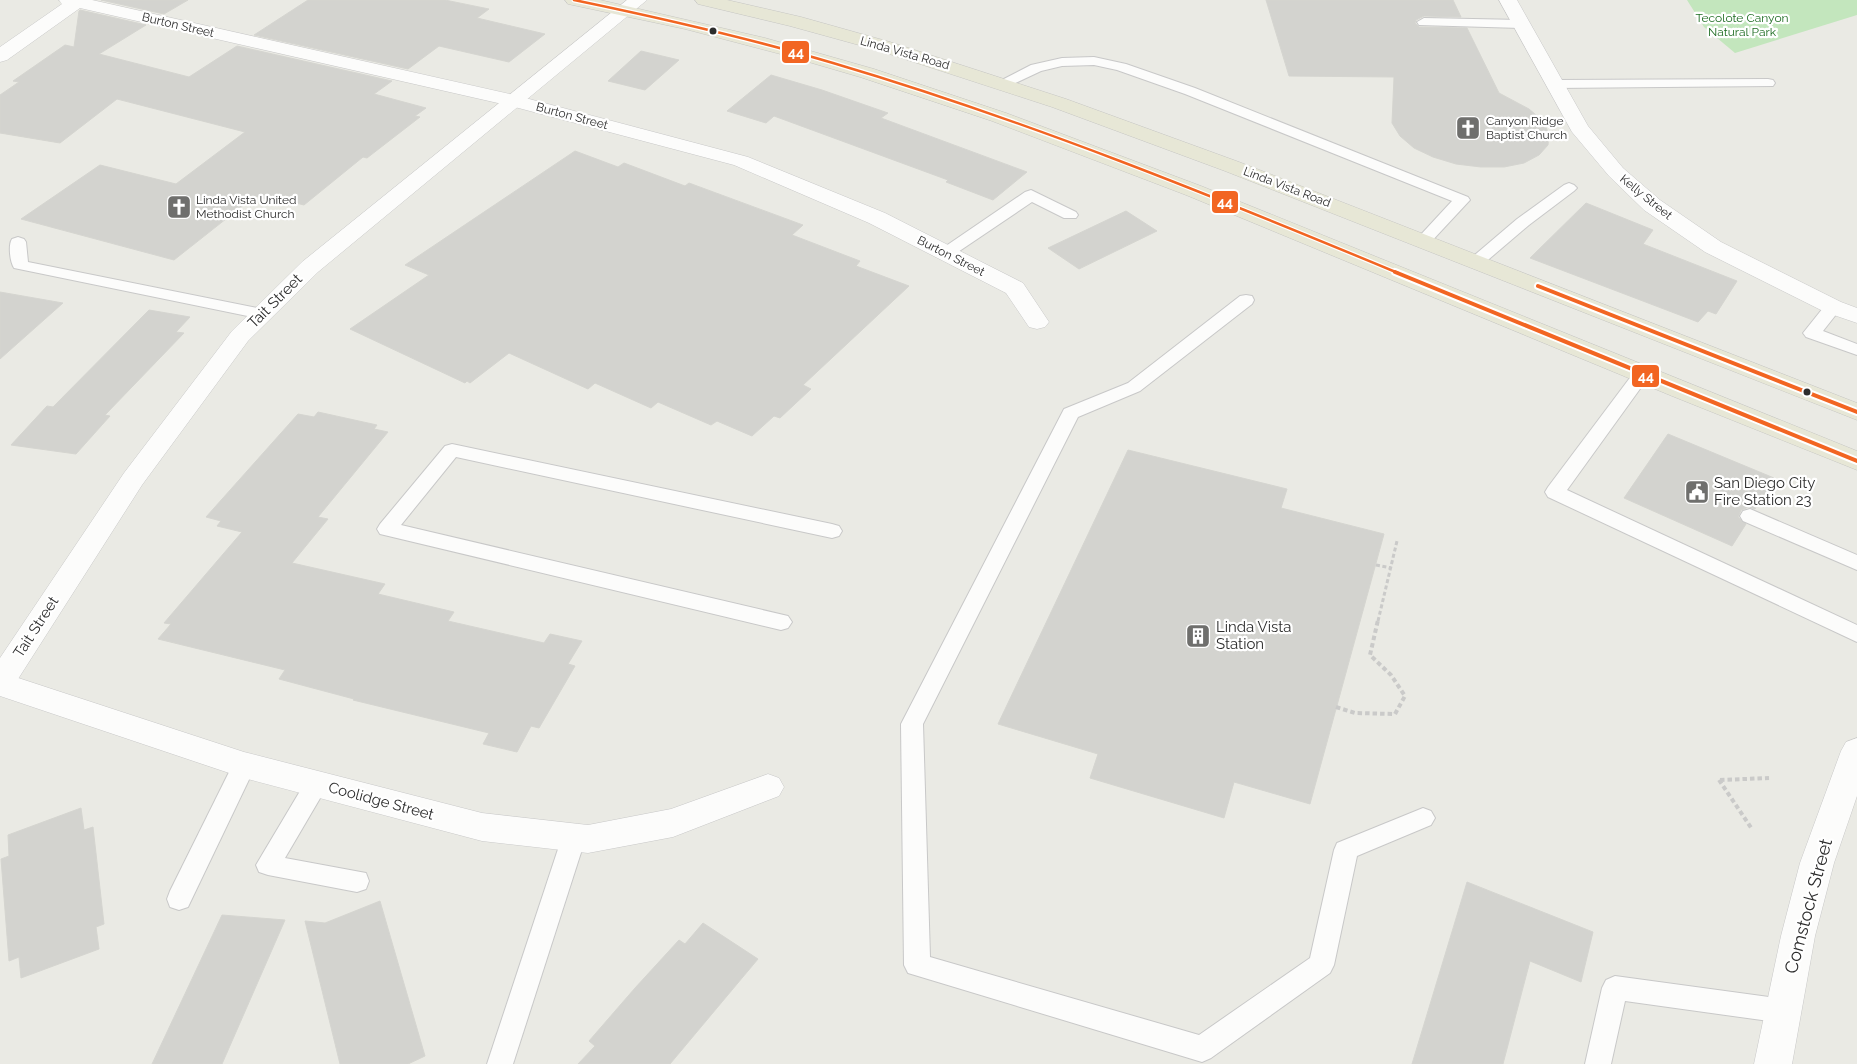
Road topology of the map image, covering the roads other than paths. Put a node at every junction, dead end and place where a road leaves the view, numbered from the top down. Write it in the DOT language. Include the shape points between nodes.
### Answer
graph roads {
  1 [pos="574,0"];
  2 [pos="704,0"];
  3 [pos="1508,0"];
  4 [pos="73,1"];
  5 [pos="631,5"];
  6 [pos="1424,22"];
  7 [pos="1521,24"];
  8 [pos="0,56"];
  9 [pos="1768,83"];
  10 [pos="1005,84"];
  11 [pos="1555,84"];
  12 [pos="514,101"];
  13 [pos="1569,188"];
  14 [pos="1070,215"];
  15 [pos="18,242"];
  16 [pos="1423,242"];
  17 [pos="946,253"];
  18 [pos="1476,262"];
  19 [pos="1246,300"];
  20 [pos="1833,307"];
  21 [pos="262,314"];
  22 [pos="1857,316"];
  23 [pos="1037,322"];
  24 [pos="1857,350"];
  25 [pos="1641,375"];
  26 [pos="1857,412"];
  27 [pos="1857,461"];
  28 [pos="1750,516"];
  29 [pos="832,531"];
  30 [pos="1857,563"];
  31 [pos="781,622"];
  32 [pos="1857,634"];
  33 [pos="0,683"];
  34 [pos="1857,751"];
  35 [pos="244,764"];
  36 [pos="317,784"];
  37 [pos="768,787"];
  38 [pos="1423,818"];
  39 [pos="574,837"];
  40 [pos="357,881"];
  41 [pos="179,899"];
  42 [pos="1783,1011"];
  43 [pos="500,1064"];
  44 [pos="1598,1064"];
  45 [pos="1773,1064"];
  1 -- 5 [label="main road, Linda Vista Road"];
  2 -- 10 [label="main road, Linda Vista Road" via="858,39"];
  3 -- 7 [label="street, Kelly Street"];
  4 -- 8 [label="street"];
  4 -- 12 [label="street, Burton Street"];
  5 -- 12 [label="street, Tait Street"];
  5 -- 25 [label="main road, Linda Vista Road" via="805,55 1025,125 1234,206"];
  6 -- 7 [label="lane"];
  7 -- 11 [label="street, Kelly Street"];
  9 -- 11 [label="lane"];
  10 -- 16 [label="main road, Linda Vista Road" via="1260,176"];
  10 -- 16 [label="lane" via="1036,68 1062,62 1094,61 1190,91 1462,200"];
  11 -- 20 [label="street, Kelly Street" via="1579,128 1616,172 1652,205 1713,247"];
  12 -- 17 [label="street, Burton Street" via="741,161 877,218"];
  12 -- 21 [label="street, Tait Street" via="310,267"];
  13 -- 18 [label="lane"];
  14 -- 17 [label="lane" via="1031,195"];
  15 -- 21 [label="lane" via="20,265"];
  16 -- 18 [label="main road, Linda Vista Road"];
  17 -- 23 [label="street, Burton Street" via="1015,288"];
  18 -- 26 [label="main road, Linda Vista Road"];
  19 -- 38 [label="lane" via="1134,387 1071,413 912,724 917,965 1202,1049 1321,964 1346,850"];
  20 -- 22 [label="street, Kelly Street"];
  20 -- 24 [label="lane" via="1812,332"];
  21 -- 33 [label="street, Tait Street" via="240,336 133,479"];
  25 -- 27 [label="main road, Linda Vista Road"];
  25 -- 32 [label="lane" via="1555,492"];
  28 -- 30 [label="lane"];
  29 -- 31 [label="lane" via="452,450 387,529"];
  33 -- 35 [label="street, Coolidge Street"];
  34 -- 42 [label="street, Comstock Street" via="1817,863"];
  35 -- 36 [label="street, Coolidge Street"];
  35 -- 41 [label="lane"];
  36 -- 39 [label="street, Coolidge Street" via="482,828"];
  36 -- 40 [label="lane" via="268,865"];
  37 -- 39 [label="street, Coolidge Street" via="673,823 588,839"];
  39 -- 43 [label="lane"];
  42 -- 44 [label="lane" via="1615,988"];
  42 -- 45 [label="street, Comstock Street"];
}
